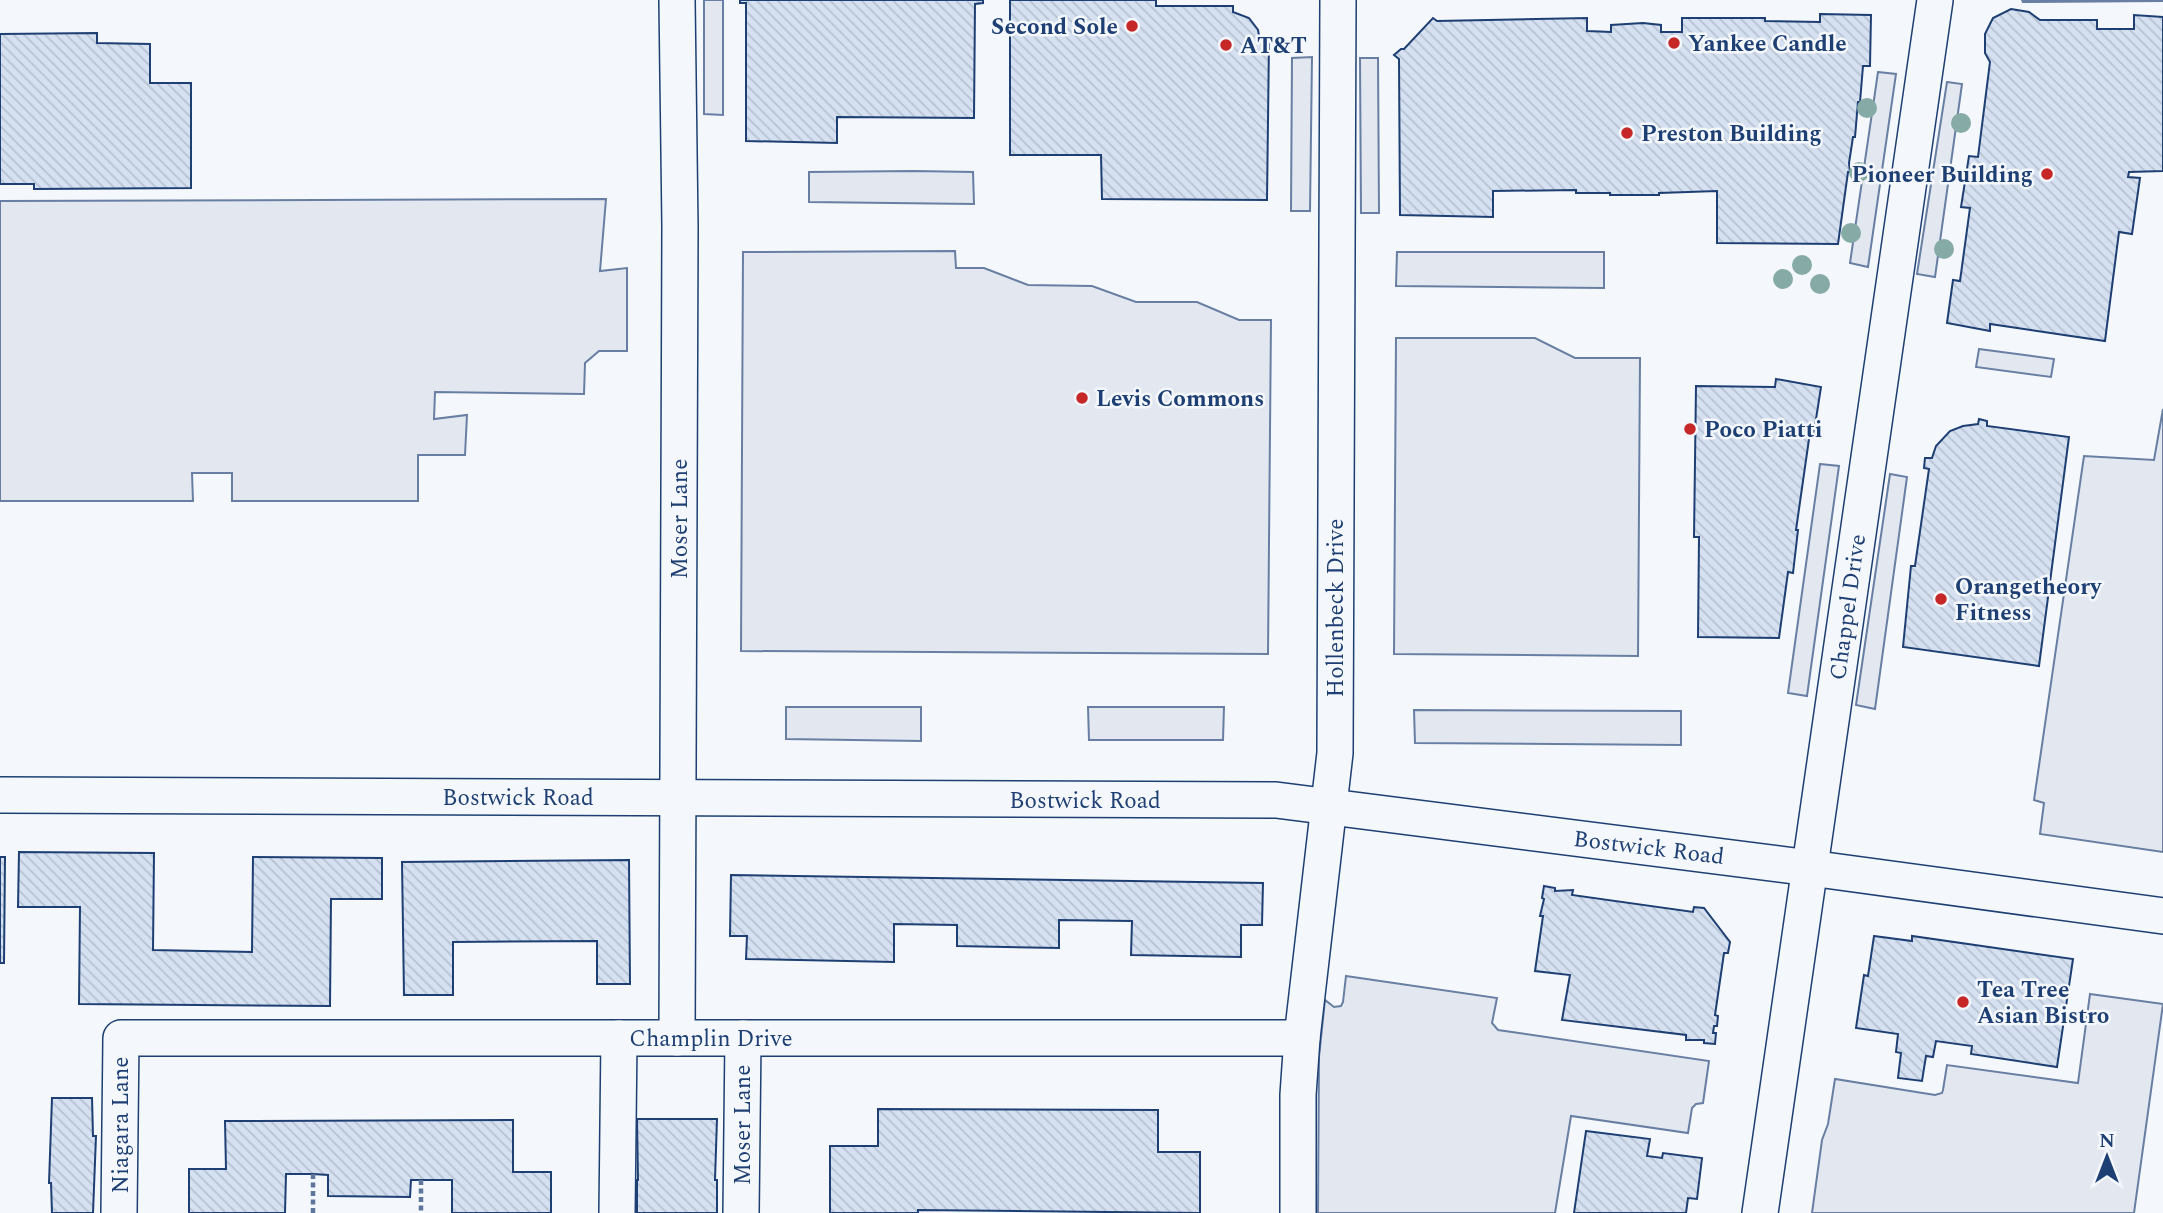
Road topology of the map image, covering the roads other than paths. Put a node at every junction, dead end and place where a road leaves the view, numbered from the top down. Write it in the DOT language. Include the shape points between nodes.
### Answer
graph roads {
  1 [pos="677,0"];
  2 [pos="1338,0"];
  3 [pos="1935,0"];
  4 [pos="0,796"];
  5 [pos="678,798"];
  6 [pos="1328,806"];
  7 [pos="1810,868"];
  8 [pos="2163,916"];
  9 [pos="121,1038"];
  10 [pos="619,1038"];
  11 [pos="677,1038"];
  12 [pos="743,1038"];
  13 [pos="1302,1038"];
  14 [pos="119,1213"];
  15 [pos="618,1213"];
  16 [pos="741,1213"];
  17 [pos="1298,1213"];
  18 [pos="1760,1213"];
  1 -- 5 [label="street, Moser Lane"];
  2 -- 6 [label="street, Hollenbeck Drive" via="1335,753"];
  3 -- 7 [label="street, Chappel Drive"];
  4 -- 5 [label="street, Bostwick Road"];
  5 -- 6 [label="street, Bostwick Road" via="1276,800"];
  5 -- 11 [label="street, Moser Lane"];
  6 -- 7 [label="street, Bostwick Road"];
  6 -- 13 [label="street, Hollenbeck Drive"];
  7 -- 8 [label="street, Bostwick Road"];
  7 -- 18 [label="street, Chappel Drive"];
  9 -- 10 [label="street, Champlin Drive"];
  9 -- 14 [label="street, Niagara Lane"];
  10 -- 11 [label="street, Champlin Drive"];
  10 -- 15 [label="street"];
  11 -- 12 [label="street, Champlin Drive"];
  12 -- 13 [label="street, Champlin Drive"];
  12 -- 16 [label="street, Moser Lane"];
  13 -- 17 [label="street, Hollenbeck Drive"];
}
